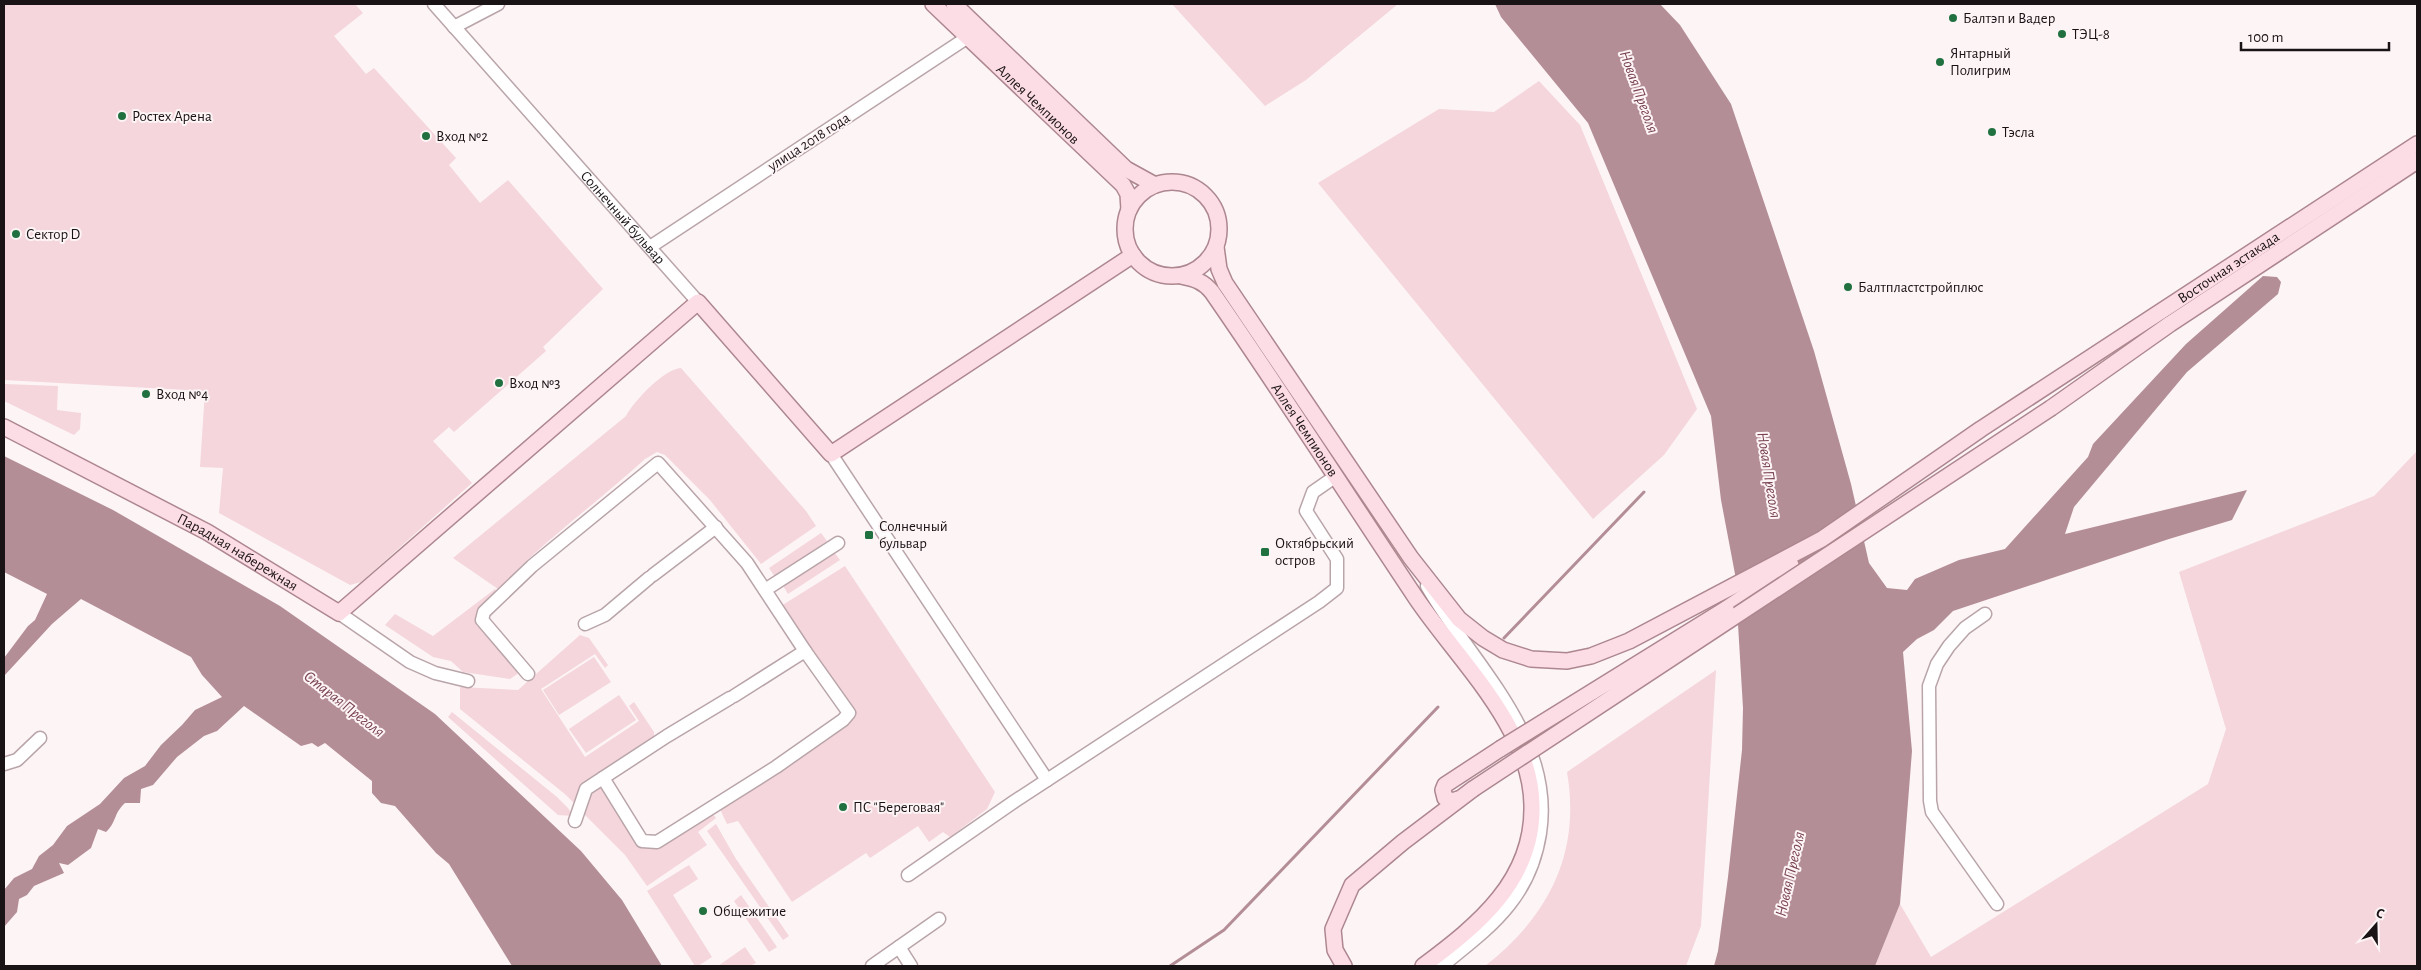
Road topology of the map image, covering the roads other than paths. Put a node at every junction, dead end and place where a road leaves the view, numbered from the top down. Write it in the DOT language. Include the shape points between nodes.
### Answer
graph roads {
  1 [pos="434,4"];
  2 [pos="498,4"];
  3 [pos="933,4"];
  4 [pos="954,4"];
  5 [pos="454,27"];
  6 [pos="968,36"];
  7 [pos="2417,144"];
  8 [pos="2417,161"];
  9 [pos="1155,185"];
  10 [pos="1129,210"];
  11 [pos="650,247"];
  12 [pos="1216,248"];
  13 [pos="1133,255"];
  14 [pos="1181,276"];
  15 [pos="698,302"];
  16 [pos="4,426"];
  17 [pos="831,454"];
  18 [pos="1336,476"];
  19 [pos="716,527"];
  20 [pos="1822,539"];
  21 [pos="838,543"];
  22 [pos="1410,558"];
  23 [pos="765,590"];
  24 [pos="339,613"];
  25 [pos="1985,614"];
  26 [pos="585,624"];
  27 [pos="805,650"];
  28 [pos="528,674"];
  29 [pos="468,681"];
  30 [pos="40,738"];
  31 [pos="4,764"];
  32 [pos="602,778"];
  33 [pos="1047,780"];
  34 [pos="1458,799"];
  35 [pos="575,821"];
  36 [pos="908,875"];
  37 [pos="1997,904"];
  38 [pos="939,919"];
  39 [pos="899,947"];
  40 [pos="872,966"];
  41 [pos="911,966"];
  42 [pos="1344,966"];
  43 [pos="1423,966"];
  44 [pos="1442,966"];
  1 -- 5 [label="street, Солнечный бульвар"];
  2 -- 5 [label="street"];
  3 -- 6 [label="main road, Аллея Чемпионов"];
  4 -- 9 [label="main road, Аллея Чемпионов" via="1126,169"];
  5 -- 11 [label="street, Солнечный бульвар"];
  6 -- 10 [label="main road, Аллея Чемпионов" via="1123,185 1128,194"];
  6 -- 11 [label="street, улица 2018 года"];
  7 -- 20 [label="main road, Восточная эстакада" via="2039,390"];
  8 -- 34 [label="main road, Восточная эстакада, bridge" via="2170,324 2051,408"];
  9 -- 10 [label="main road" via="1139,195"];
  9 -- 12 [label="main road, Аллея Чемпионов" via="1182,182 1206,196 1219,220"];
  10 -- 13 [label="main road, Аллея Чемпионов" via="1125,228 1128,247"];
  11 -- 15 [label="street, Солнечный бульвар"];
  12 -- 14 [label="main road" via="1206,263"];
  12 -- 22 [label="main road, Аллея Чемпионов" via="1225,283"];
  13 -- 14 [label="main road, Аллея Чемпионов" via="1154,272"];
  13 -- 17 [label="main road"];
  14 -- 18 [label="main road, Аллея Чемпионов" via="1196,279 1212,292"];
  15 -- 17 [label="main road, Солнечный бульвар"];
  15 -- 24 [label="main road"];
  16 -- 24 [label="main road, Парадная набережная" via="207,532"];
  17 -- 33 [label="street, Солнечный бульвар"];
  18 -- 33 [label="street" via="1313,492 1306,510 1337,559 1336,588"];
  18 -- 43 [label="main road, Аллея Чемпионов" via="1416,599 1479,683 1513,736 1527,770 1532,805 1531,830 1524,855 1506,892 1479,921"];
  19 -- 23 [label="street"];
  19 -- 26 [label="street" via="605,614"];
  19 -- 28 [label="street" via="658,463 532,566 484,612 482,620"];
  20 -- 22 [label="main road, Аллея Чемпионов" via="1602,652 1567,661 1520,656 1503,650 1469,629"];
  20 -- 34 [label="main road, bridge" via="1799,560 1726,609 1445,785 1442,790 1445,798"];
  21 -- 23 [label="street"];
  22 -- 44 [label="street" via="1436,603 1522,731 1537,767 1542,797 1539,840 1519,890 1494,921"];
  23 -- 27 [label="street"];
  24 -- 29 [label="street, Парадная набережная" via="410,662 435,673"];
  25 -- 37 [label="street" via="1965,628 1949,646 1937,664 1929,686 1930,801 1932,812"];
  27 -- 32 [label="street"];
  27 -- 32 [label="street" via="849,713 776,767 657,842 642,840"];
  30 -- 31 [label="street" via="17,760"];
  32 -- 35 [label="street" via="586,789"];
  33 -- 36 [label="street"];
  34 -- 42 [label="main road, Восточная эстакада" via="1352,885 1333,929 1335,950"];
  38 -- 39 [label="street"];
  39 -- 40 [label="street"];
  39 -- 41 [label="street"];
}
